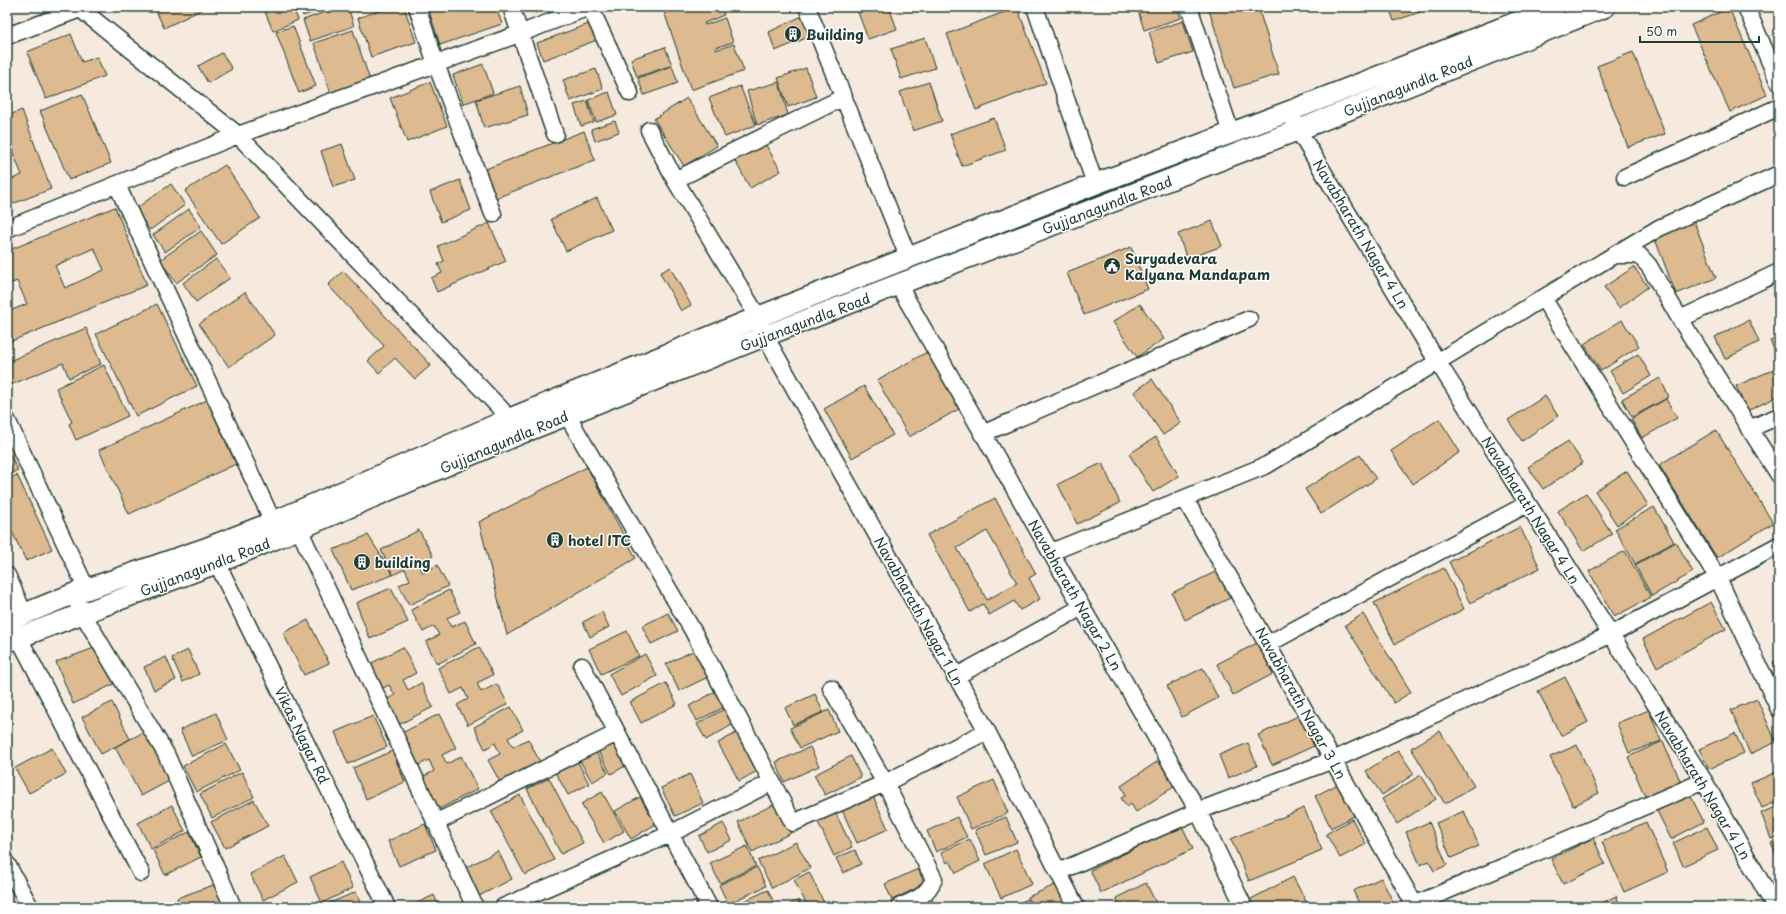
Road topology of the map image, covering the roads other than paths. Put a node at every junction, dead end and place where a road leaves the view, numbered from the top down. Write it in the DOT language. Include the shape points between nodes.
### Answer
graph roads {
  1 [pos="417,7"];
  2 [pos="511,7"];
  3 [pos="590,7"];
  4 [pos="807,7"];
  5 [pos="1035,7"];
  6 [pos="1189,7"];
  7 [pos="1554,7"];
  8 [pos="1605,7"];
  9 [pos="1746,7"];
  10 [pos="79,8"];
  11 [pos="519,34"];
  12 [pos="7,36"];
  13 [pos="436,64"];
  14 [pos="1779,83"];
  15 [pos="630,93"];
  16 [pos="844,97"];
  17 [pos="1779,107"];
  18 [pos="1290,111"];
  19 [pos="649,130"];
  20 [pos="1298,130"];
  21 [pos="1231,133"];
  22 [pos="555,134"];
  23 [pos="238,135"];
  24 [pos="1779,174"];
  25 [pos="1625,177"];
  26 [pos="675,180"];
  27 [pos="1095,184"];
  28 [pos="117,185"];
  29 [pos="493,214"];
  30 [pos="7,229"];
  31 [pos="1614,255"];
  32 [pos="909,259"];
  33 [pos="1779,272"];
  34 [pos="898,286"];
  35 [pos="1543,298"];
  36 [pos="758,317"];
  37 [pos="1249,319"];
  38 [pos="1680,319"];
  39 [pos="766,336"];
  40 [pos="1437,361"];
  41 [pos="567,415"];
  42 [pos="1779,416"];
  43 [pos="7,420"];
  44 [pos="513,427"];
  45 [pos="1749,429"];
  46 [pos="982,434"];
  47 [pos="1779,475"];
  48 [pos="1185,499"];
  49 [pos="1527,504"];
  50 [pos="273,522"];
  51 [pos="299,529"];
  52 [pos="1779,545"];
  53 [pos="1051,552"];
  54 [pos="217,563"];
  55 [pos="7,575"];
  56 [pos="1718,578"];
  57 [pos="80,592"];
  58 [pos="1082,607"];
  59 [pos="83,614"];
  60 [pos="16,618"];
  61 [pos="1610,635"];
  62 [pos="13,640"];
  63 [pos="1268,644"];
  64 [pos="582,666"];
  65 [pos="955,677"];
  66 [pos="831,688"];
  67 [pos="1779,709"];
  68 [pos="987,731"];
  69 [pos="617,732"];
  70 [pos="1333,760"];
  71 [pos="1704,781"];
  72 [pos="772,782"];
  73 [pos="884,783"];
  74 [pos="1198,811"];
  75 [pos="435,823"];
  76 [pos="670,834"];
  77 [pos="7,864"];
  78 [pos="1058,872"];
  79 [pos="141,873"];
  80 [pos="1413,906"];
  81 [pos="30,907"];
  82 [pos="233,907"];
  83 [pos="387,907"];
  84 [pos="475,907"];
  85 [pos="503,907"];
  86 [pos="709,907"];
  87 [pos="899,907"];
  88 [pos="1076,907"];
  89 [pos="1244,907"];
  90 [pos="1775,907"];
  1 -- 13 [label="street"];
  2 -- 11 [label="street"];
  3 -- 11 [label="street"];
  3 -- 15 [label="street"];
  4 -- 16 [label="street"];
  5 -- 27 [label="street"];
  6 -- 21 [label="street"];
  7 -- 18 [label="main road, Gujjanagundla Road"];
  8 -- 20 [label="main road, Gujjanagundla Road"];
  9 -- 14 [label="street"];
  10 -- 12 [label="street"];
  10 -- 23 [label="street"];
  11 -- 13 [label="street"];
  11 -- 22 [label="street"];
  13 -- 23 [label="street"];
  13 -- 29 [label="street"];
  16 -- 26 [label="street"];
  16 -- 32 [label="street"];
  17 -- 25 [label="street"];
  18 -- 20 [label="street, Navabharath Nagar 4 Ln"];
  18 -- 21 [label="main road, Gujjanagundla Road"];
  19 -- 26 [label="street, Navabharath Nagar 1 Ln"];
  20 -- 34 [label="main road, Gujjanagundla Road"];
  20 -- 40 [label="street, Navabharath Nagar 4 Ln"];
  21 -- 27 [label="main road, Gujjanagundla Road"];
  23 -- 28 [label="street"];
  23 -- 44 [label="street" via="501,409"];
  24 -- 31 [label="street" via="1659,228"];
  26 -- 36 [label="street, Navabharath Nagar 1 Ln"];
  27 -- 32 [label="main road, Gujjanagundla Road"];
  28 -- 30 [label="street"];
  28 -- 50 [label="street"];
  31 -- 35 [label="street"];
  31 -- 38 [label="street" via="1640,255"];
  32 -- 36 [label="main road, Gujjanagundla Road"];
  33 -- 38 [label="street"];
  34 -- 39 [label="main road, Gujjanagundla Road"];
  34 -- 46 [label="street, Navabharath Nagar 2 Ln"];
  35 -- 40 [label="street"];
  35 -- 56 [label="street"];
  36 -- 39 [label="street, Navabharath Nagar 1 Ln"];
  36 -- 44 [label="main road, Gujjanagundla Road"];
  37 -- 46 [label="street"];
  38 -- 45 [label="street"];
  39 -- 41 [label="main road, Gujjanagundla Road"];
  39 -- 65 [label="street, Navabharath Nagar 1 Ln"];
  40 -- 48 [label="street" via="1267,465"];
  40 -- 49 [label="street, Navabharath Nagar 4 Ln"];
  41 -- 44 [label="main road, Gujjanagundla Road"];
  41 -- 72 [label="street" via="693,631"];
  42 -- 45 [label="street"];
  43 -- 57 [label="street"];
  44 -- 50 [label="main road, Gujjanagundla Road"];
  44 -- 51 [label="main road, Gujjanagundla Road"];
  45 -- 47 [label="street"];
  46 -- 53 [label="street, Navabharath Nagar 2 Ln"];
  48 -- 53 [label="street"];
  48 -- 63 [label="street, Navabharath Nagar 3 Ln"];
  49 -- 61 [label="street, Navabharath Nagar 4 Ln"];
  49 -- 63 [label="street"];
  50 -- 57 [label="main road, Gujjanagundla Road"];
  51 -- 54 [label="main road, Gujjanagundla Road"];
  51 -- 75 [label="street"];
  52 -- 56 [label="street"];
  53 -- 58 [label="street, Navabharath Nagar 2 Ln"];
  54 -- 59 [label="main road, Gujjanagundla Road"];
  54 -- 83 [label="street, Vikas Nagar Rd"];
  55 -- 60 [label="street"];
  56 -- 61 [label="street"];
  56 -- 67 [label="street"];
  57 -- 59 [label="street"];
  57 -- 60 [label="main road, Gujjanagundla Road"];
  58 -- 65 [label="street"];
  58 -- 74 [label="street, Navabharath Nagar 2 Ln"];
  59 -- 62 [label="main road, Gujjanagundla Road"];
  59 -- 82 [label="street" via="166,754"];
  61 -- 70 [label="street"];
  61 -- 71 [label="street, Navabharath Nagar 4 Ln"];
  62 -- 79 [label="street"];
  63 -- 70 [label="street, Navabharath Nagar 3 Ln"];
  64 -- 69 [label="street"];
  65 -- 68 [label="street, Navabharath Nagar 1 Ln"];
  66 -- 73 [label="street"];
  68 -- 73 [label="street"];
  68 -- 78 [label="street, Navabharath Nagar 1 Ln"];
  69 -- 75 [label="street"];
  69 -- 76 [label="street"];
  70 -- 74 [label="street"];
  70 -- 80 [label="street, Navabharath Nagar 3 Ln"];
  71 -- 80 [label="street"];
  71 -- 90 [label="street, Navabharath Nagar 4 Ln"];
  72 -- 73 [label="street" via="793,823"];
  72 -- 76 [label="street"];
  73 -- 87 [label="street" via="934,880 929,890 920,897"];
  74 -- 78 [label="street"];
  74 -- 89 [label="street, Navabharath Nagar 2 Ln"];
  75 -- 84 [label="street"];
  76 -- 85 [label="street"];
  76 -- 86 [label="street"];
  77 -- 81 [label="street"];
  78 -- 88 [label="street, Navabharath Nagar 1 Ln"];
}
